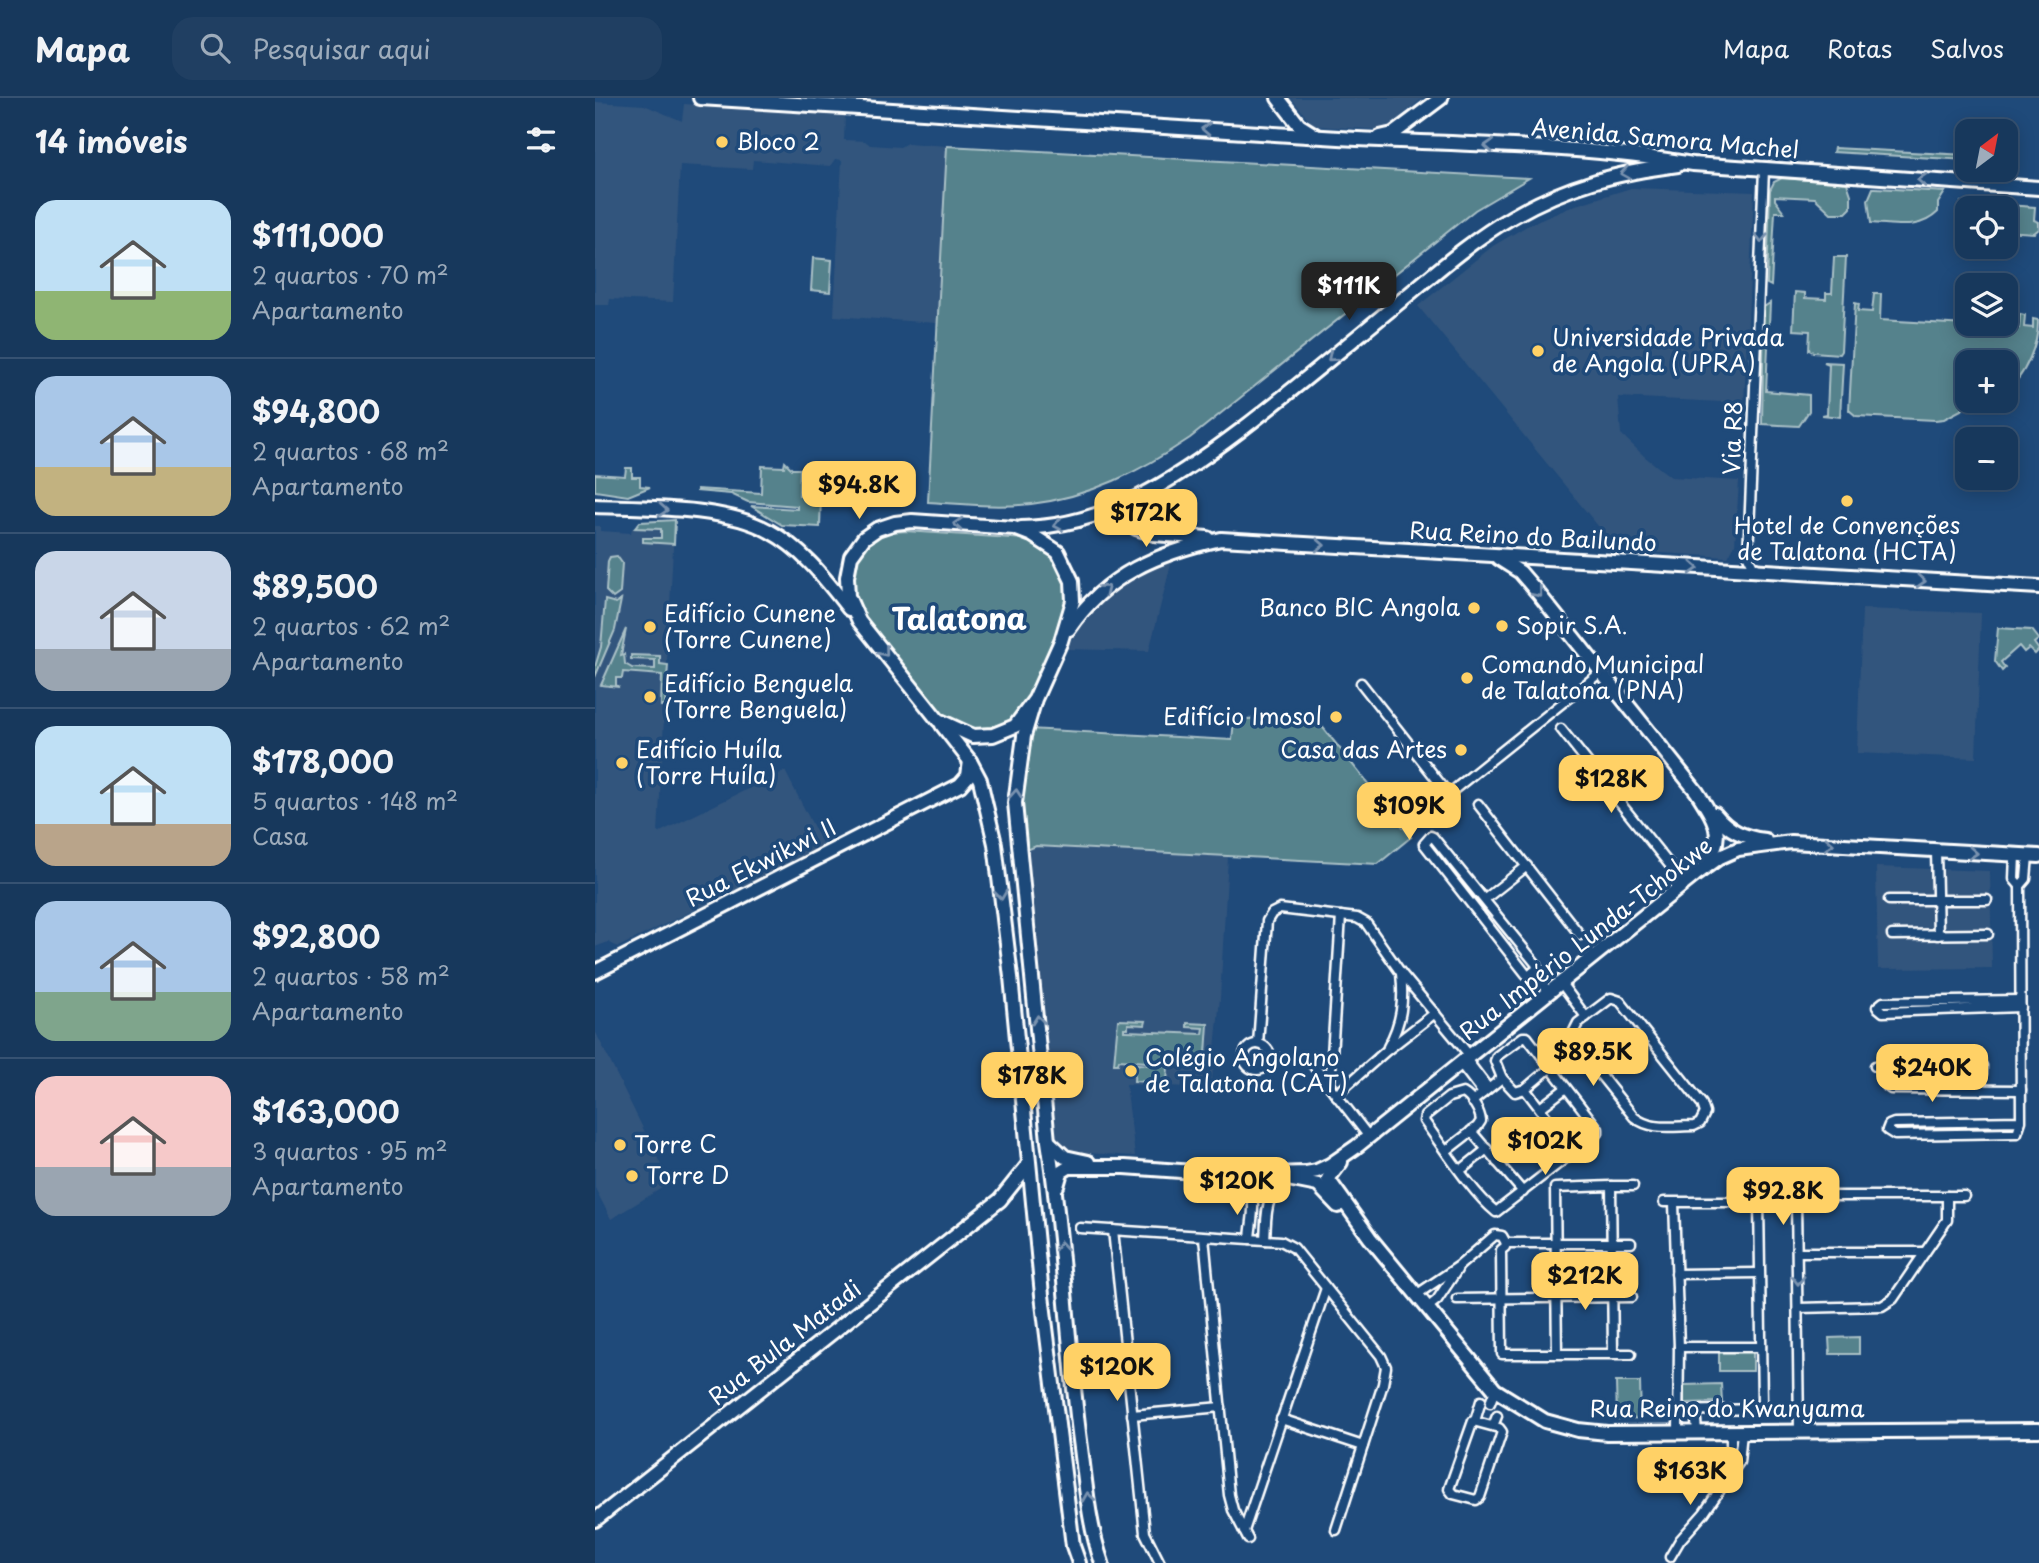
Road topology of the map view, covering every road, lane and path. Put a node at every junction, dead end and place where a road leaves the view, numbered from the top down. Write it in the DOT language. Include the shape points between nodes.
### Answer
graph roads {
  1 [pos="700,98"];
  2 [pos="1278,98"];
  3 [pos="1437,101"];
  4 [pos="1289,113"];
  5 [pos="1275,133"];
  6 [pos="1322,137"];
  7 [pos="1366,140"];
  8 [pos="1429,143"];
  9 [pos="1693,164"];
  10 [pos="1764,169"];
  11 [pos="2039,188"];
  12 [pos="1135,499"];
  13 [pos="595,504"];
  14 [pos="1014,528"];
  15 [pos="1221,539"];
  16 [pos="1484,555"];
  17 [pos="1766,572"];
  18 [pos="2039,587"];
  19 [pos="859,621"];
  20 [pos="1061,641"];
  21 [pos="1601,672"];
  22 [pos="1361,683"];
  23 [pos="1035,699"];
  24 [pos="938,720"];
  25 [pos="1561,729"];
  26 [pos="970,761"];
  27 [pos="946,792"];
  28 [pos="1697,792"];
  29 [pos="986,801"];
  30 [pos="1478,804"];
  31 [pos="1018,841"];
  32 [pos="1791,842"];
  33 [pos="995,845"];
  34 [pos="1936,851"];
  35 [pos="2027,856"];
  36 [pos="1527,866"];
  37 [pos="1695,875"];
  38 [pos="1684,883"];
  39 [pos="1485,899"];
  40 [pos="1889,900"];
  41 [pos="1937,900"];
  42 [pos="1987,900"];
  43 [pos="1341,916"];
  44 [pos="1988,934"];
  45 [pos="1580,935"];
  46 [pos="1892,935"];
  47 [pos="1938,935"];
  48 [pos="595,972"];
  49 [pos="1533,972"];
  50 [pos="1401,973"];
  51 [pos="1560,983"];
  52 [pos="1549,992"];
  53 [pos="2021,1003"];
  54 [pos="1435,1013"];
  55 [pos="1585,1017"];
  56 [pos="1258,1044"];
  57 [pos="1386,1051"];
  58 [pos="1270,1058"];
  59 [pos="1465,1059"];
  60 [pos="1310,1061"];
  61 [pos="1332,1061"];
  62 [pos="1875,1066"];
  63 [pos="1886,1066"];
  64 [pos="1550,1068"];
  65 [pos="1502,1078"];
  66 [pos="1021,1083"];
  67 [pos="1044,1084"];
  68 [pos="1330,1086"];
  69 [pos="1566,1088"];
  70 [pos="1525,1089"];
  71 [pos="1981,1090"];
  72 [pos="2021,1090"];
  73 [pos="1486,1091"];
  74 [pos="1336,1095"];
  75 [pos="1472,1102"];
  76 [pos="1540,1108"];
  77 [pos="2021,1121"];
  78 [pos="1550,1122"];
  79 [pos="1471,1131"];
  80 [pos="1369,1137"];
  81 [pos="1048,1141"];
  82 [pos="1487,1149"];
  83 [pos="1446,1151"];
  84 [pos="1573,1152"];
  85 [pos="1497,1162"];
  86 [pos="1028,1164"];
  87 [pos="1116,1167"];
  88 [pos="1461,1170"];
  89 [pos="1236,1175"];
  90 [pos="1262,1176"];
  91 [pos="1321,1178"];
  92 [pos="1293,1179"];
  93 [pos="1611,1186"];
  94 [pos="1633,1186"];
  95 [pos="1056,1190"];
  96 [pos="1523,1192"];
  97 [pos="1031,1196"];
  98 [pos="1947,1196"];
  99 [pos="1964,1196"];
  100 [pos="1253,1197"];
  101 [pos="1000,1199"];
  102 [pos="1268,1199"];
  103 [pos="1664,1202"];
  104 [pos="1674,1203"];
  105 [pos="1080,1228"];
  106 [pos="1113,1230"];
  107 [pos="1204,1237"];
  108 [pos="1250,1239"];
  109 [pos="1265,1240"];
  110 [pos="1555,1243"];
  111 [pos="1611,1243"];
  112 [pos="1630,1243"];
  113 [pos="1496,1244"];
  114 [pos="1798,1252"];
  115 [pos="1924,1252"];
  116 [pos="1459,1266"];
  117 [pos="1759,1273"];
  118 [pos="1677,1274"];
  119 [pos="1326,1287"];
  120 [pos="1421,1291"];
  121 [pos="1065,1293"];
  122 [pos="1042,1295"];
  123 [pos="1613,1297"];
  124 [pos="1632,1297"];
  125 [pos="1502,1298"];
  126 [pos="1457,1299"];
  127 [pos="1556,1299"];
  128 [pos="1432,1304"];
  129 [pos="1798,1308"];
  130 [pos="1761,1346"];
  131 [pos="1678,1348"];
  132 [pos="1557,1353"];
  133 [pos="1613,1353"];
  134 [pos="1631,1353"];
  135 [pos="1481,1401"];
  136 [pos="1499,1402"];
  137 [pos="1490,1403"];
  138 [pos="1221,1407"];
  139 [pos="1487,1413"];
  140 [pos="1132,1415"];
  141 [pos="1281,1419"];
  142 [pos="1681,1420"];
  143 [pos="1696,1420"];
  144 [pos="1479,1422"];
  145 [pos="1493,1426"];
  146 [pos="2039,1430"];
  147 [pos="1799,1431"];
  148 [pos="1734,1440"];
  149 [pos="1363,1446"];
  150 [pos="1733,1470"];
  151 [pos="1229,1495"];
  152 [pos="1254,1498"];
  153 [pos="595,1520"];
  154 [pos="1336,1530"];
  155 [pos="1095,1543"];
  156 [pos="1073,1546"];
  157 [pos="1670,1557"];
  158 [pos="1080,1563"];
  159 [pos="1103,1563"];
  160 [pos="1160,1563"];
  5 -- 1 [label="main road, Avenida Samora Machel, one-way"];
  2 -- 4 [label="main road"];
  3 -- 7 [label="main road" via="1393,134"];
  3 -- 8 [label="main road" via="1418,127"];
  4 -- 5 [label="main road" via="1291,126"];
  4 -- 6 [label="main road" via="1304,129"];
  5 -- 6 [label="main road, Avenida Samora Machel"];
  6 -- 7 [label="main road, Avenida Samora Machel"];
  7 -- 8 [label="main road, Avenida Samora Machel"];
  9 -- 8 [label="main road, Avenida Samora Machel, one-way" via="1603,152"];
  9 -- 10 [label="main road, Avenida Samora Machel"];
  9 -- 12 [label="main road, one-way" via="1612,175 1512,217 1453,258 1202,460"];
  11 -- 10 [label="main road, Avenida Samora Machel, one-way"];
  10 -- 17 [label="street, Via R8, one-way" via="1748,556 1753,566"];
  12 -- 14 [label="main road, one-way" via="1087,519"];
  12 -- 15 [label="main road" via="1129,515 1136,527 1154,534"];
  13 -- 19 [label="main road, one-way" via="725,516 768,530 810,562"];
  14 -- 19 [label="main road, one-way" via="912,521 877,528 851,556 848,596"];
  14 -- 20 [label="main road" via="1048,543 1068,569 1073,601"];
  15 -- 16 [label="main road, Rua Reino do Bailundo, one-way"];
  20 -- 15 [label="main road, Rua Reino do Bailundo, one-way" via="1095,596 1131,570 1183,547"];
  16 -- 17 [label="main road, Rua Reino do Bailundo, one-way"];
  16 -- 21 [label="main road, one-way" via="1520,572"];
  17 -- 18 [label="main road, Rua Reino do Bailundo, one-way"];
  19 -- 24 [label="main road, one-way"];
  20 -- 23 [label="main road"];
  21 -- 22 [label="street" via="1451,792"];
  21 -- 28 [label="main road"];
  23 -- 24 [label="main road" via="1015,726 993,736 973,736"];
  31 -- 23 [label="main road, one-way" via="1018,771"];
  24 -- 26 [label="main road"];
  25 -- 38 [label="street"];
  26 -- 27 [label="main road, Rua Ekwikwi II" via="964,781"];
  26 -- 29 [label="main road"];
  27 -- 29 [label="main road, Rua Ekwikwi II" via="972,787"];
  27 -- 48 [label="main road, Rua Ekwikwi II"];
  28 -- 32 [label="main road" via="1725,827 1738,835"];
  28 -- 37 [label="main road" via="1718,836 1709,859"];
  29 -- 33 [label="main road"];
  30 -- 36 [label="street"];
  31 -- 33 [label="main road" via="1006,834"];
  67 -- 31 [label="main road, one-way"];
  32 -- 34 [label="main road, Rua Império Lunda-Tchokwe, one-way"];
  32 -- 37 [label="main road, Rua Império Lunda-Tchokwe" via="1738,849"];
  33 -- 66 [label="main road, one-way"];
  34 -- 35 [label="main road, Rua Império Lunda-Tchokwe, one-way"];
  34 -- 41 [label="street"];
  35 -- 53 [label="street" via="2014,879 2020,886"];
  36 -- 39 [label="street"];
  36 -- 45 [label="street"];
  37 -- 38 [label="main road, Rua Império Lunda-Tchokwe"];
  38 -- 51 [label="main road, Rua Império Lunda-Tchokwe"];
  39 -- 49 [label="street" via="1537,965"];
  39 -- 49 [label="street" via="1433,837 1425,841 1526,974"];
  40 -- 41 [label="street"];
  41 -- 42 [label="street"];
  41 -- 47 [label="street"];
  43 -- 50 [label="street" via="1366,923"];
  43 -- 56 [label="street" via="1280,909 1272,913 1267,921"];
  43 -- 61 [label="street"];
  44 -- 47 [label="street"];
  46 -- 47 [label="street"];
  49 -- 52 [label="street"];
  50 -- 54 [label="street"];
  50 -- 57 [label="street" via="1401,1019"];
  51 -- 52 [label="main road, Rua Império Lunda-Tchokwe"];
  51 -- 55 [label="street"];
  52 -- 59 [label="main road, Rua Império Lunda-Tchokwe"];
  53 -- 53 [label="street" via="1881,1002 1877,1007 1883,1012"];
  53 -- 72 [label="street"];
  54 -- 57 [label="street"];
  54 -- 59 [label="street"];
  55 -- 55 [label="street" via="1574,1028 1573,1039 1634,1117 1653,1127 1694,1126 1703,1120 1702,1104 1618,999 1608,999"];
  56 -- 58 [label="street" via="1267,1048"];
  56 -- 58 [label="street" via="1244,1054 1248,1066 1263,1069"];
  57 -- 74 [label="street"];
  58 -- 60 [label="street"];
  59 -- 73 [label="street"];
  59 -- 80 [label="main road, Rua Império Lunda-Tchokwe"];
  60 -- 61 [label="street"];
  60 -- 68 [label="street"];
  61 -- 68 [label="street"];
  62 -- 63 [label="street"];
  63 -- 71 [label="street" via="1891,1090"];
  63 -- 71 [label="street" via="1977,1063 1982,1066"];
  64 -- 65 [label="street" via="1523,1037 1497,1056"];
  64 -- 69 [label="street"];
  64 -- 70 [label="street"];
  65 -- 70 [label="street" via="1512,1091"];
  65 -- 73 [label="street"];
  66 -- 67 [label="main road" via="1033,1095"];
  66 -- 86 [label="main road"];
  67 -- 81 [label="main road"];
  68 -- 74 [label="street"];
  69 -- 76 [label="street"];
  69 -- 84 [label="street" via="1599,1131"];
  70 -- 76 [label="street"];
  71 -- 72 [label="street"];
  72 -- 77 [label="street"];
  73 -- 75 [label="street"];
  74 -- 80 [label="street"];
  75 -- 79 [label="street" via="1481,1118"];
  75 -- 83 [label="street" via="1459,1093 1423,1118"];
  76 -- 78 [label="street"];
  77 -- 77 [label="street" via="1890,1123 1887,1130 1893,1135 2017,1133"];
  78 -- 84 [label="street"];
  78 -- 85 [label="street"];
  79 -- 82 [label="street"];
  79 -- 83 [label="street"];
  80 -- 91 [label="main road, Rua Império Lunda-Tchokwe"];
  81 -- 87 [label="main road" via="1065,1157"];
  81 -- 95 [label="main road"];
  82 -- 85 [label="street"];
  82 -- 88 [label="street"];
  83 -- 88 [label="street"];
  84 -- 96 [label="street"];
  85 -- 96 [label="street"];
  86 -- 97 [label="main road"];
  86 -- 101 [label="main road, Rua Bula Matadi"];
  87 -- 89 [label="main road"];
  87 -- 95 [label="main road" via="1069,1167 1058,1177"];
  88 -- 96 [label="street" via="1496,1212"];
  89 -- 90 [label="main road"];
  89 -- 100 [label="street"];
  90 -- 91 [label="main road"];
  90 -- 92 [label="main road"];
  91 -- 92 [label="main road"];
  91 -- 120 [label="main road, Rua Reino do Kwanyama"];
  92 -- 102 [label="street"];
  93 -- 94 [label="street"];
  93 -- 110 [label="street" via="1555,1188"];
  93 -- 111 [label="street"];
  121 -- 95 [label="main road, one-way"];
  97 -- 101 [label="main road" via="1022,1193"];
  97 -- 122 [label="main road"];
  98 -- 99 [label="street"];
  98 -- 114 [label="street" via="1801,1196 1796,1200"];
  98 -- 115 [label="street" via="1947,1220"];
  100 -- 102 [label="street"];
  100 -- 108 [label="street"];
  101 -- 153 [label="main road, Rua Bula Matadi"];
  102 -- 109 [label="street"];
  103 -- 104 [label="street"];
  104 -- 117 [label="street" via="1762,1204"];
  104 -- 118 [label="street"];
  105 -- 106 [label="street"];
  106 -- 107 [label="street"];
  106 -- 140 [label="street"];
  107 -- 108 [label="street"];
  107 -- 138 [label="street"];
  108 -- 109 [label="street"];
  109 -- 119 [label="street" via="1294,1248"];
  110 -- 111 [label="street"];
  110 -- 113 [label="street"];
  110 -- 127 [label="street"];
  111 -- 112 [label="street"];
  111 -- 123 [label="street"];
  113 -- 116 [label="street"];
  113 -- 125 [label="street"];
  114 -- 115 [label="street"];
  114 -- 129 [label="street, one-way"];
  115 -- 129 [label="street" via="1893,1299 1882,1307"];
  116 -- 120 [label="street"];
  116 -- 128 [label="street"];
  117 -- 118 [label="street"];
  117 -- 130 [label="street"];
  118 -- 131 [label="street"];
  119 -- 141 [label="street"];
  119 -- 149 [label="street" via="1386,1367"];
  120 -- 128 [label="main road, Rua Reino do Kwanyama"];
  121 -- 122 [label="main road" via="1056,1306"];
  155 -- 121 [label="main road, one-way"];
  122 -- 156 [label="main road"];
  123 -- 124 [label="street"];
  123 -- 127 [label="street"];
  123 -- 133 [label="street"];
  125 -- 126 [label="street"];
  125 -- 127 [label="street"];
  125 -- 132 [label="street" via="1502,1354"];
  127 -- 132 [label="street"];
  128 -- 136 [label="main road, Rua Reino do Kwanyama"];
  129 -- 147 [label="street"];
  130 -- 131 [label="street"];
  130 -- 143 [label="street" via="1761,1407"];
  131 -- 142 [label="street"];
  132 -- 133 [label="street"];
  133 -- 134 [label="street"];
  135 -- 144 [label="street"];
  136 -- 137 [label="street"];
  136 -- 142 [label="main road, Rua Reino do Kwanyama" via="1545,1421 1607,1433"];
  136 -- 145 [label="street"];
  138 -- 140 [label="street"];
  138 -- 151 [label="street"];
  139 -- 144 [label="street"];
  140 -- 160 [label="street" via="1145,1533"];
  141 -- 149 [label="street"];
  141 -- 152 [label="street"];
  142 -- 143 [label="main road, Rua Reino do Kwanyama"];
  142 -- 143 [label="street"];
  143 -- 148 [label="main road, Rua Reino do Kwanyama"];
  144 -- 145 [label="street"];
  144 -- 145 [label="street" via="1471,1424 1449,1489 1453,1494 1480,1498 1501,1433"];
  146 -- 147 [label="main road, Rua Reino do Kwanyama"];
  147 -- 148 [label="main road, Rua Reino do Kwanyama"];
  148 -- 150 [label="street"];
  148 -- 150 [label="street" via="1739,1462"];
  149 -- 154 [label="street"];
  150 -- 157 [label="street"];
  151 -- 152 [label="street" via="1234,1504 1242,1506"];
  151 -- 152 [label="street" via="1246,1535"];
  155 -- 156 [label="main road" via="1083,1553"];
  155 -- 159 [label="main road"];
  156 -- 158 [label="main road"];
}
